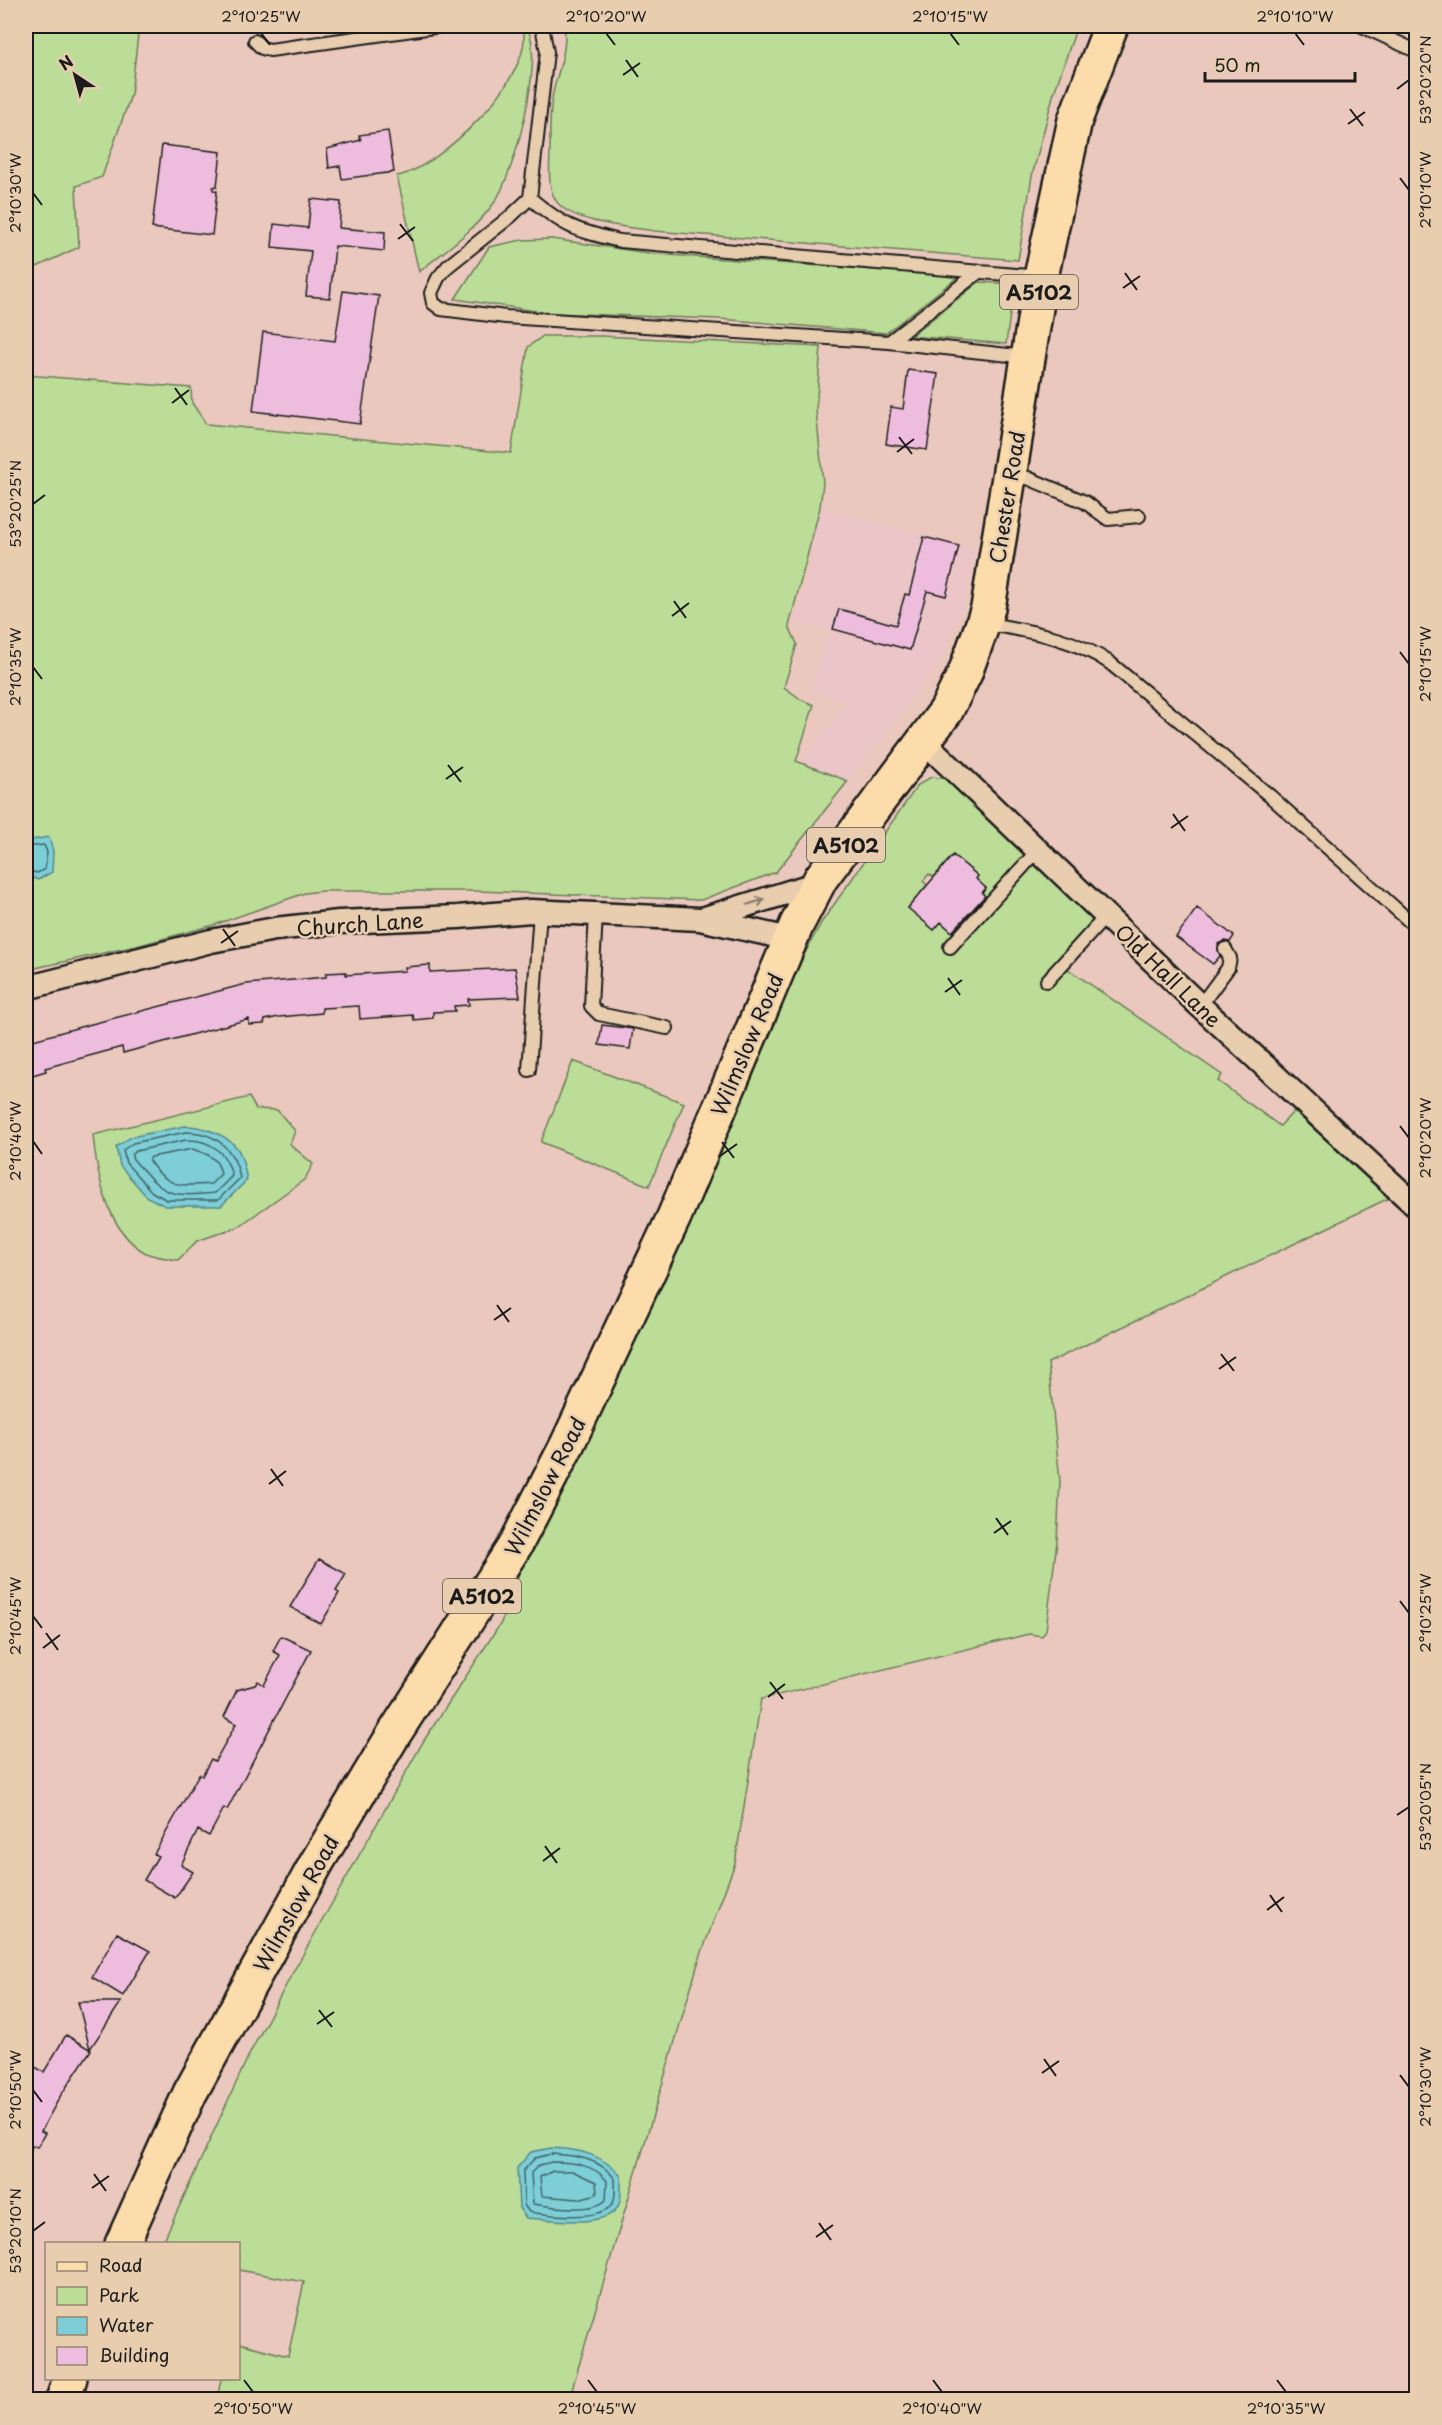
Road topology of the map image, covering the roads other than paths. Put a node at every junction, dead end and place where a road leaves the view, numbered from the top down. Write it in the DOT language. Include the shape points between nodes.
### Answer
graph roads {
  1 [pos="441,26"];
  2 [pos="542,26"];
  3 [pos="1111,26"];
  4 [pos="1362,26"];
  5 [pos="255,41"];
  6 [pos="1416,51"];
  7 [pos="530,198"];
  8 [pos="980,271"];
  9 [pos="1041,277"];
  10 [pos="889,342"];
  11 [pos="1028,357"];
  12 [pos="1010,471"];
  13 [pos="1138,516"];
  14 [pos="983,623"];
  15 [pos="922,745"];
  16 [pos="1039,849"];
  17 [pos="818,883"];
  18 [pos="540,911"];
  19 [pos="596,914"];
  20 [pos="1107,915"];
  21 [pos="700,919"];
  22 [pos="1416,927"];
  23 [pos="793,932"];
  24 [pos="950,947"];
  25 [pos="1225,949"];
  26 [pos="1047,981"];
  27 [pos="26,988"];
  28 [pos="1200,1006"];
  29 [pos="668,1028"];
  30 [pos="529,1070"];
  31 [pos="1416,1206"];
  32 [pos="123,2242"];
  33 [pos="70,2380"];
  34 [pos="63,2400"];
  1 -- 5 [label="lane" via="270,50"];
  2 -- 7 [label="lane" via="547,52"];
  3 -- 9 [label="main road, Chester Road / A5102" via="1075,120"];
  4 -- 6 [label="lane"];
  7 -- 8 [label="lane" via="579,232 620,240"];
  7 -- 10 [label="lane" via="448,266 430,293 433,303 441,309 506,317"];
  8 -- 9 [label="lane"];
  8 -- 10 [label="lane"];
  9 -- 11 [label="main road, Chester Road / A5102"];
  10 -- 11 [label="lane"];
  11 -- 12 [label="main road, Chester Road / A5102"];
  12 -- 13 [label="lane" via="1085,502 1108,519"];
  12 -- 14 [label="main road, Chester Road / A5102"];
  14 -- 15 [label="main road, Chester Road / A5102" via="946,711"];
  14 -- 22 [label="lane" via="1061,638 1103,658 1270,796"];
  15 -- 16 [label="street, Old Hall Lane" via="933,750"];
  15 -- 17 [label="main road, Chester Road / A5102"];
  16 -- 20 [label="street, Old Hall Lane"];
  16 -- 24 [label="lane"];
  21 -- 17 [label="street, Church Lane, one-way"];
  17 -- 23 [label="main road, Chester Road / A5102"];
  18 -- 19 [label="street, Church Lane"];
  18 -- 27 [label="street, Church Lane" via="275,929 211,941"];
  18 -- 30 [label="lane"];
  19 -- 21 [label="street, Church Lane"];
  19 -- 29 [label="lane" via="591,1006 599,1014"];
  20 -- 26 [label="lane"];
  20 -- 28 [label="street, Old Hall Lane"];
  21 -- 23 [label="street, Church Lane"];
  23 -- 32 [label="main road, Wilmslow Road / A5102" via="674,1217 557,1465 516,1544 317,1862 190,2092"];
  25 -- 28 [label="lane" via="1230,958 1228,968"];
  28 -- 31 [label="street, Old Hall Lane"];
  33 -- 34 [label="main road"];
}
